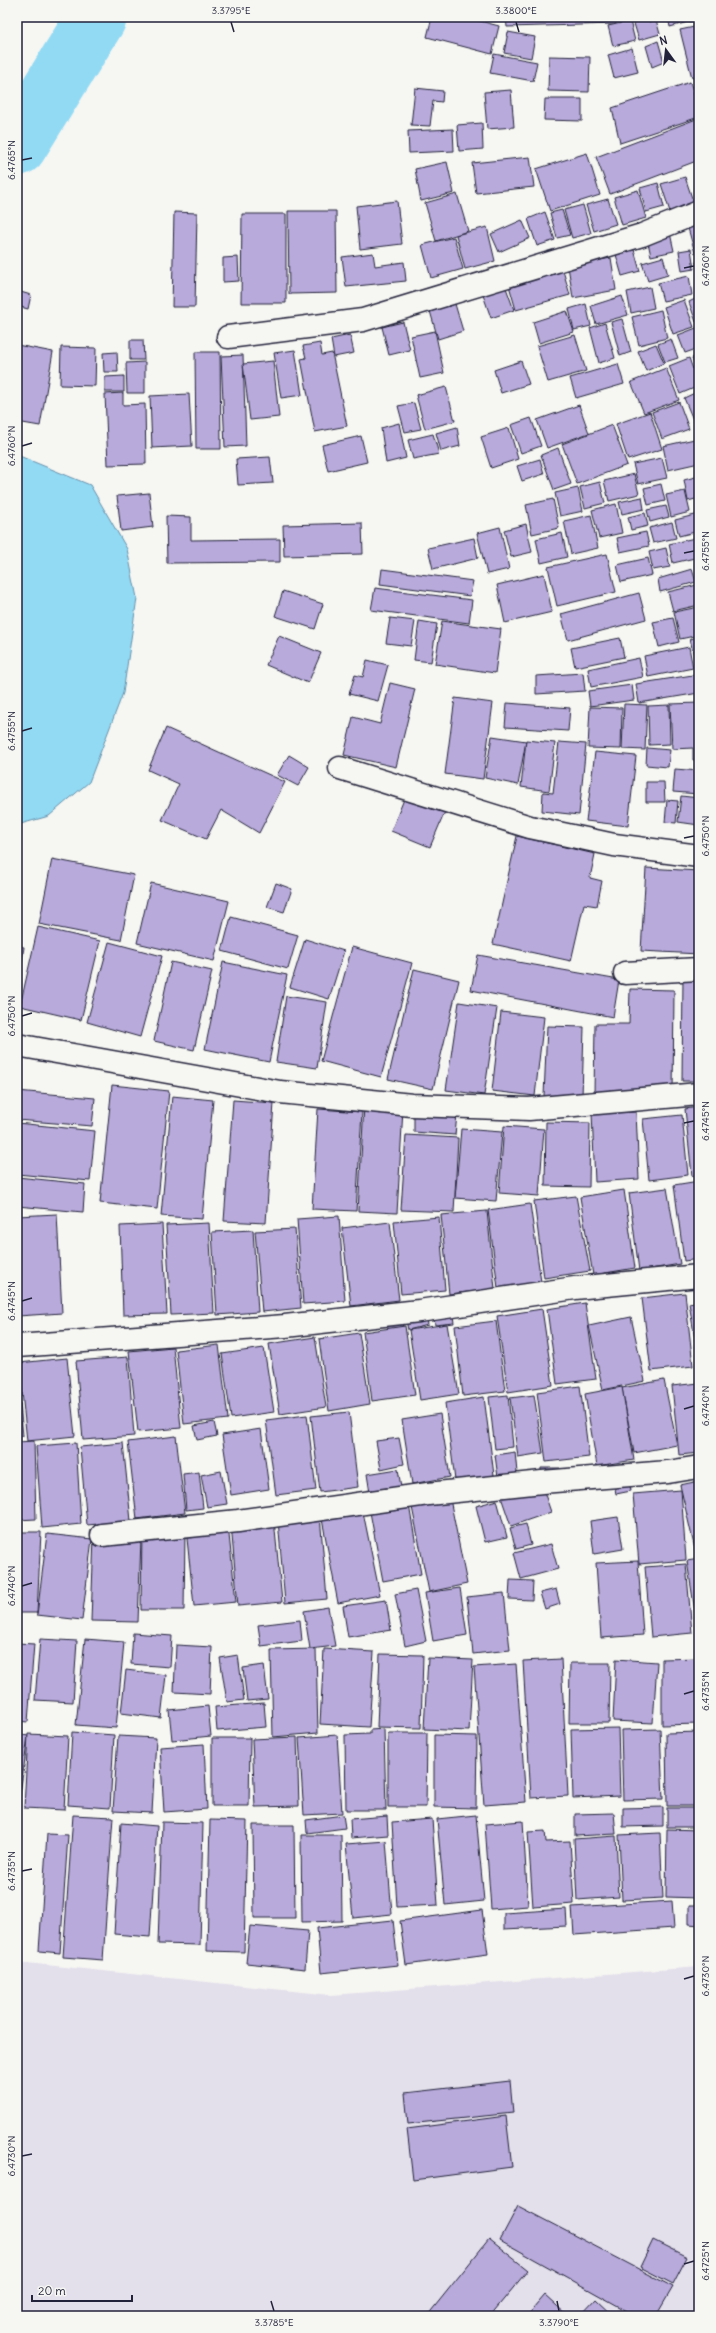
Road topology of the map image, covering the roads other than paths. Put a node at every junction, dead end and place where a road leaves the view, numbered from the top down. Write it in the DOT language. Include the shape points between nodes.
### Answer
graph roads {
  1 [pos="699,212"];
  2 [pos="228,338"];
  3 [pos="340,768"];
  4 [pos="699,856"];
  5 [pos="699,969"];
  6 [pos="625,973"];
  7 [pos="17,1045"];
  8 [pos="699,1094"];
  9 [pos="699,1276"];
  10 [pos="17,1346"];
  11 [pos="699,1467"];
  12 [pos="102,1536"];
  1 -- 2 [label="street" via="642,235 363,320"];
  3 -- 4 [label="street" via="530,827 614,845"];
  5 -- 6 [label="street"];
  7 -- 8 [label="street" via="280,1092 412,1105 529,1109"];
  9 -- 10 [label="street" via="575,1288 419,1311 285,1326"];
  11 -- 12 [label="street" via="428,1494 238,1521"];
}
